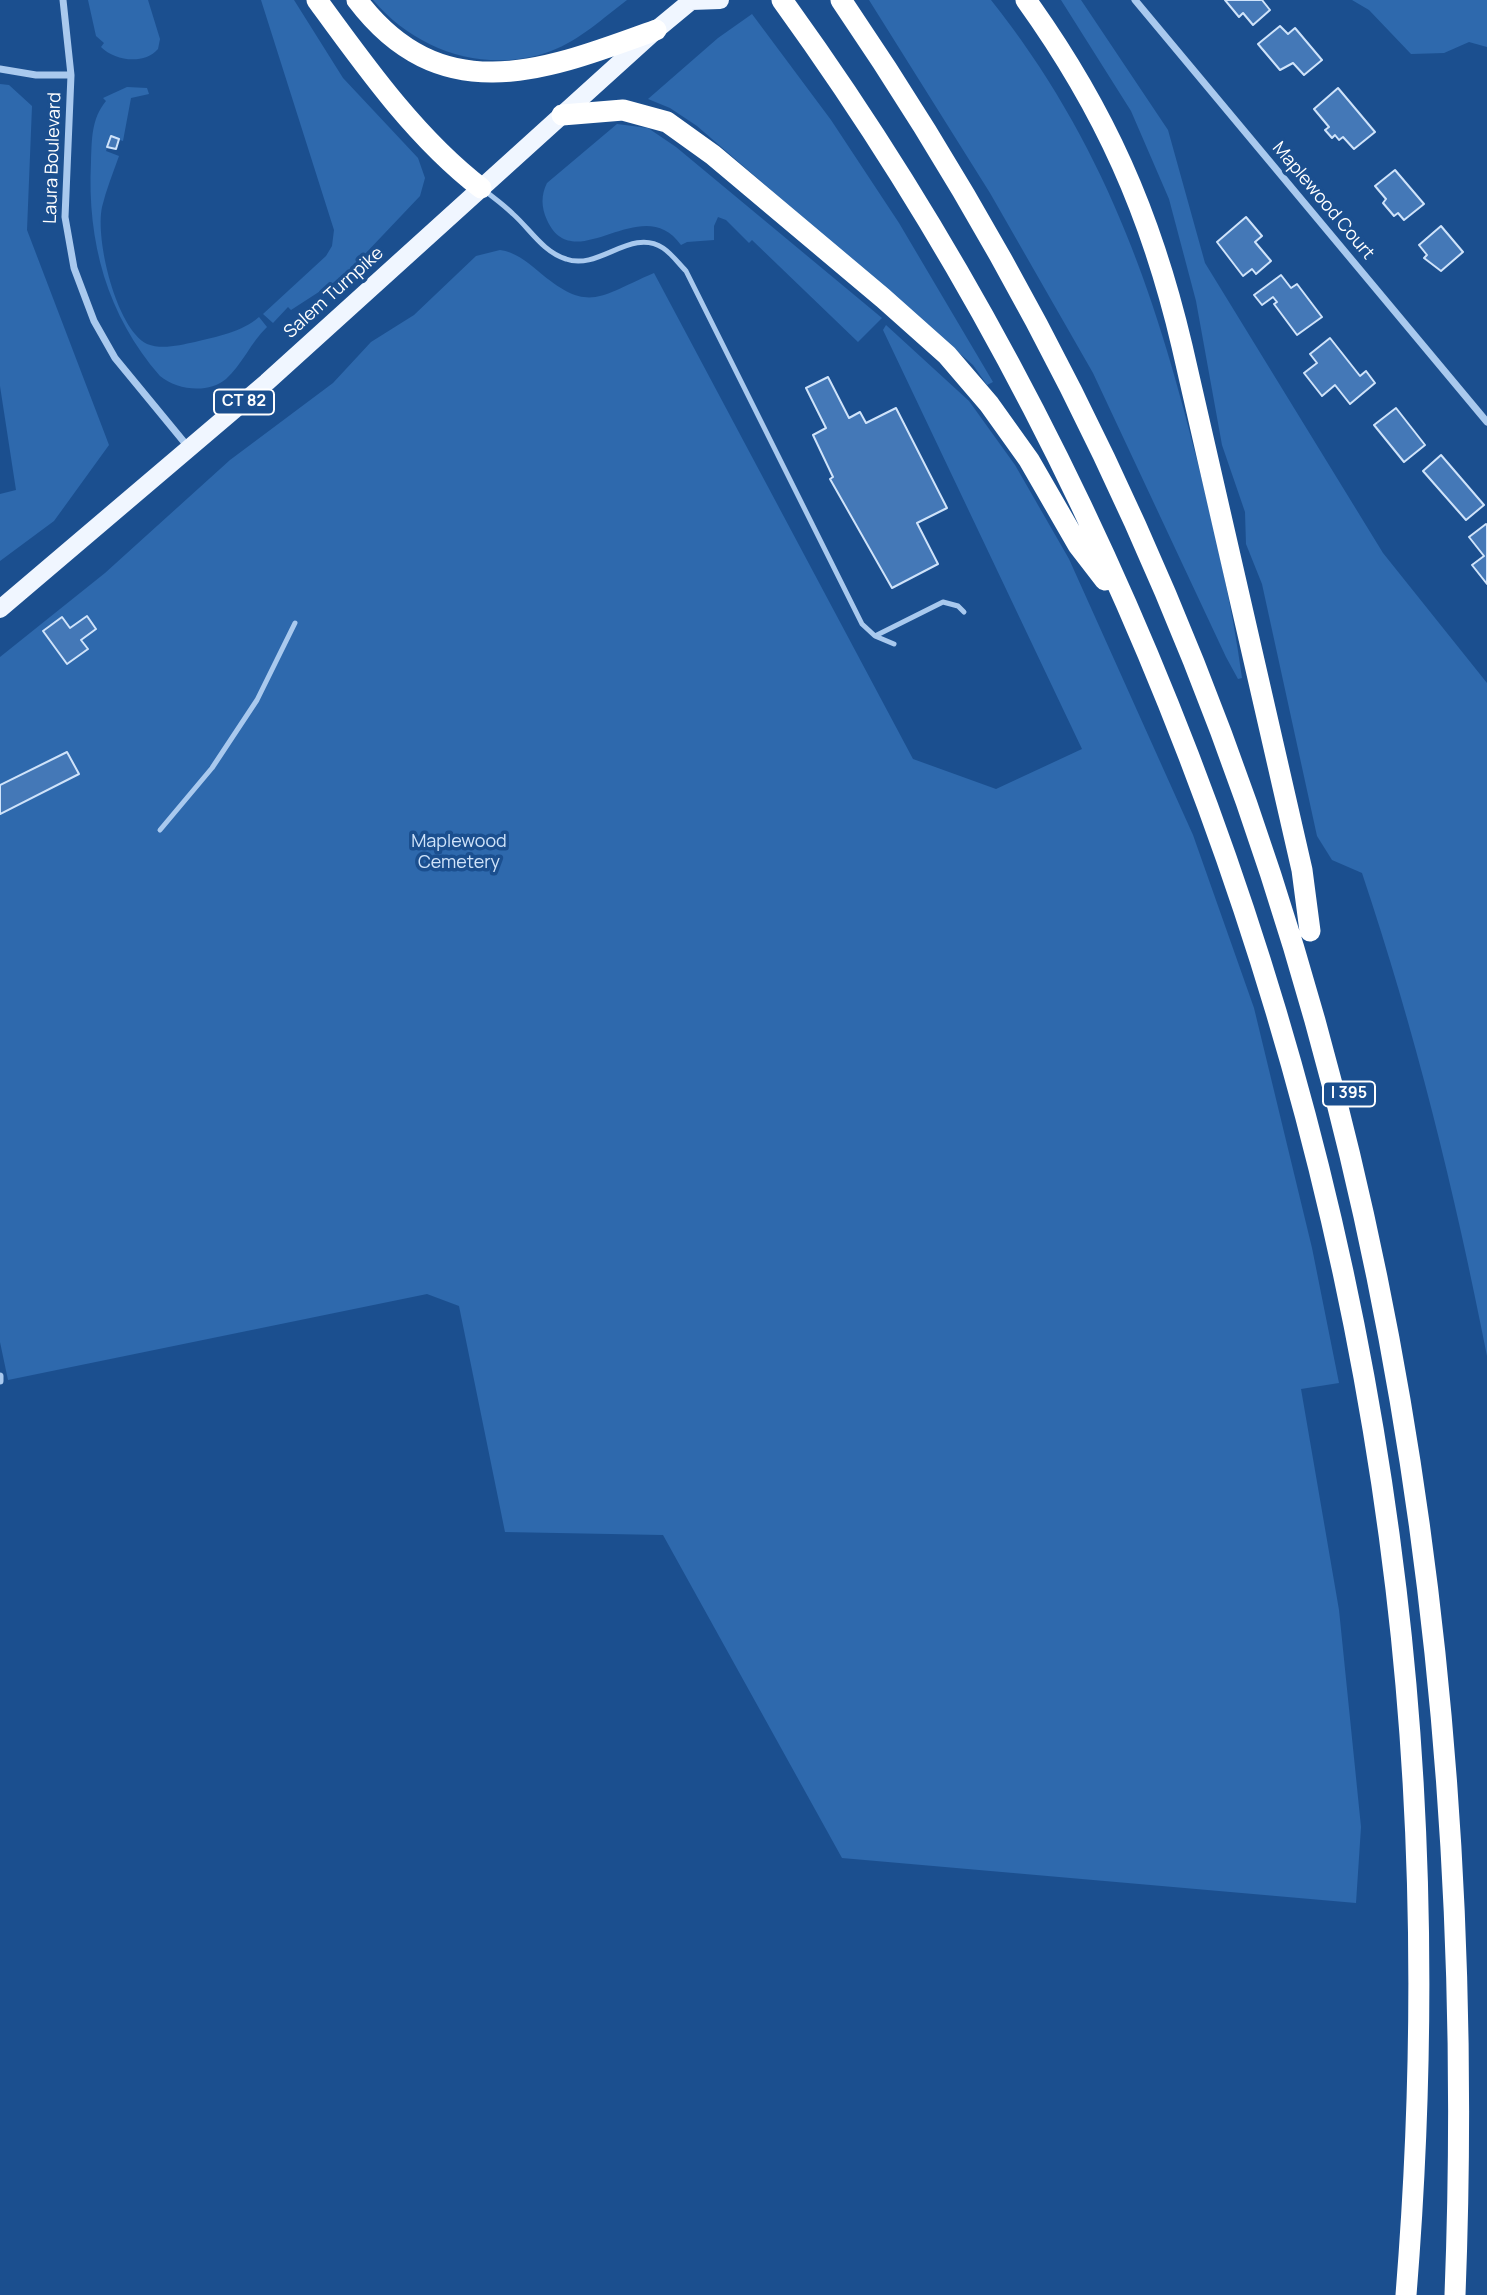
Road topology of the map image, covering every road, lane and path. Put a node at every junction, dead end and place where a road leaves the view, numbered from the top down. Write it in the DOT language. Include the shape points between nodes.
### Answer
graph roads {
  1 [pos="63,0"];
  2 [pos="317,0"];
  3 [pos="357,0"];
  4 [pos="720,0"];
  5 [pos="841,0"];
  6 [pos="1026,0"];
  7 [pos="1135,0"];
  8 [pos="691,1"];
  9 [pos="787,7"];
  10 [pos="656,30"];
  11 [pos="0,69"];
  12 [pos="71,75"];
  13 [pos="562,115"];
  14 [pos="481,188"];
  15 [pos="1487,422"];
  16 [pos="189,448"];
  17 [pos="1122,598"];
  18 [pos="0,609"];
  19 [pos="964,612"];
  20 [pos="295,623"];
  21 [pos="875,636"];
  22 [pos="894,644"];
  23 [pos="160,830"];
  24 [pos="1311,961"];
  25 [pos="1406,2295"];
  26 [pos="1455,2295"];
  1 -- 12 [label="street, Laura Boulevard"];
  2 -- 14 [label="highway" via="443,157"];
  3 -- 10 [label="highway" via="385,32 408,48 441,64 475,72 530,70"];
  4 -- 8 [label="main road, Salem Turnpike / CT 82"];
  5 -- 24 [label="highway, I 395" via="976,209 1114,468 1218,702"];
  6 -- 24 [label="highway" via="1112,138 1169,293 1302,870"];
  7 -- 15 [label="street, Maplewood Court"];
  8 -- 10 [label="main road, Salem Turnpike / CT 82"];
  9 -- 17 [label="highway, I 395" via="869,127 955,269 1042,427"];
  10 -- 13 [label="main road, Salem Turnpike / CT 82"];
  11 -- 12 [label="street"];
  12 -- 16 [label="street, Laura Boulevard" via="65,217 74,268 94,321 115,358"];
  13 -- 14 [label="main road, Salem Turnpike / CT 82"];
  13 -- 17 [label="highway" via="623,110 676,127 883,298 977,389 1029,460 1084,553"];
  14 -- 16 [label="main road, Salem Turnpike / CT 82"];
  14 -- 21 [label="lane" via="544,246 565,259 591,260 639,242 654,243 686,271 862,624"];
  16 -- 18 [label="main road, Salem Turnpike / CT 82"];
  17 -- 25 [label="highway, I 395" via="1206,804 1276,1015 1335,1241 1374,1436 1400,1625 1417,1878 1418,2078"];
  19 -- 21 [label="lane" via="943,602"];
  20 -- 23 [label="lane" via="257,700 212,768"];
  21 -- 22 [label="lane"];
  24 -- 26 [label="highway, I 395" via="1356,1121 1394,1285 1425,1457 1451,1648 1467,1950 1466,2122"];
}
